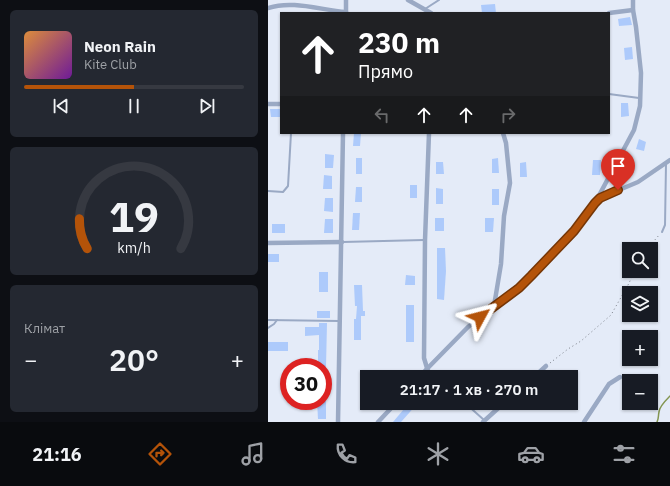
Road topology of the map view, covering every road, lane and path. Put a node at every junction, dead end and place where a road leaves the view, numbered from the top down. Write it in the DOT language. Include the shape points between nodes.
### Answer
graph roads {
  1 [pos="346,0"];
  2 [pos="408,0"];
  3 [pos="438,0"];
  4 [pos="633,0"];
  5 [pos="268,8"];
  6 [pos="424,10"];
  7 [pos="633,10"];
  8 [pos="339,12"];
  9 [pos="346,12"];
  10 [pos="429,12"];
  11 [pos="610,13"];
  12 [pos="610,94"];
  13 [pos="640,99"];
  14 [pos="268,104"];
  15 [pos="280,104"];
  16 [pos="291,134"];
  17 [pos="343,134"];
  18 [pos="429,134"];
  19 [pos="503,134"];
  20 [pos="668,162"];
  21 [pos="268,191"];
  22 [pos="595,203"];
  23 [pos="662,232"];
  24 [pos="425,240"];
  25 [pos="342,242"];
  26 [pos="653,242"];
  27 [pos="268,243"];
  28 [pos="632,278"];
  29 [pos="494,306"];
  30 [pos="268,320"];
  31 [pos="277,320"];
  32 [pos="340,321"];
  33 [pos="268,328"];
  34 [pos="546,366"];
  35 [pos="427,368"];
  36 [pos="542,370"];
  37 [pos="620,377"];
  38 [pos="389,410"];
  39 [pos="472,410"];
  40 [pos="496,410"];
  41 [pos="483,421"];
  42 [pos="338,422"];
  43 [pos="378,422"];
  44 [pos="584,422"];
  1 -- 9 [label="street"];
  2 -- 6 [label="street"];
  3 -- 6 [label="lane"];
  4 -- 7 [label="street"];
  5 -- 8 [label="street" via="289,5"];
  6 -- 10 [label="street"];
  7 -- 11 [label="street"];
  7 -- 13 [label="street" via="641,73"];
  12 -- 13 [label="lane"];
  13 -- 22 [label="street" via="634,130"];
  14 -- 15 [label="street"];
  16 -- 21 [label="lane" via="288,186 283,192"];
  17 -- 25 [label="street"];
  18 -- 24 [label="street"];
  19 -- 29 [label="street" via="510,182"];
  20 -- 22 [label="street" via="638,182 600,198"];
  20 -- 23 [label="lane" via="665,225"];
  22 -- 29 [label="street" via="574,231 531,276"];
  23 -- 26 [label="path"];
  24 -- 25 [label="lane"];
  24 -- 35 [label="street" via="424,358"];
  25 -- 27 [label="street"];
  25 -- 32 [label="street"];
  28 -- 34 [label="path" via="610,315 581,341"];
  29 -- 35 [label="street" via="468,327"];
  30 -- 31 [label="lane"];
  31 -- 32 [label="lane"];
  31 -- 33 [label="lane"];
  32 -- 42 [label="street"];
  34 -- 36 [label="street"];
  37 -- 44 [label="street" via="609,384"];
  38 -- 43 [label="street"];
  39 -- 41 [label="lane"];
  40 -- 41 [label="street"];
}
